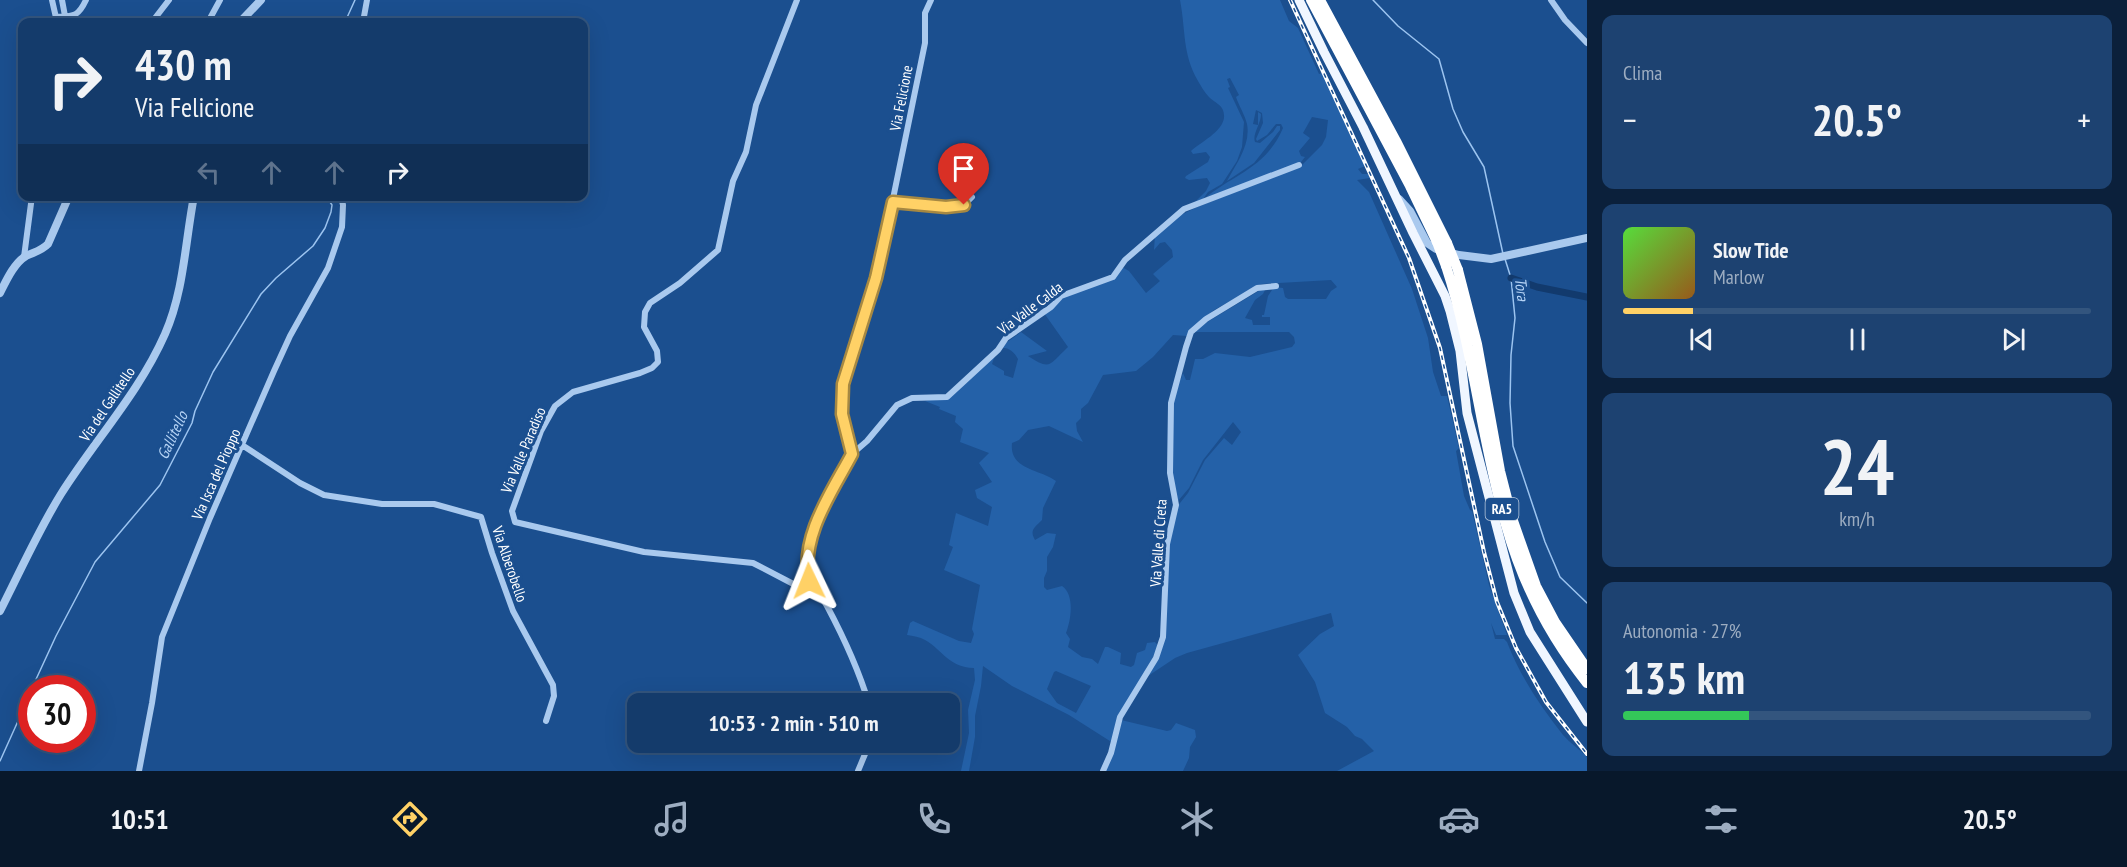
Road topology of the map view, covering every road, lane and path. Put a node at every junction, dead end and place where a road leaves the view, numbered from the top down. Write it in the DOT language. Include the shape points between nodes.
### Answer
graph roads {
  1 [pos="52,0"];
  2 [pos="62,0"];
  3 [pos="86,0"];
  4 [pos="169,0"];
  5 [pos="220,0"];
  6 [pos="261,0"];
  7 [pos="367,0"];
  8 [pos="797,0"];
  9 [pos="932,0"];
  10 [pos="1299,0"];
  11 [pos="1311,0"];
  12 [pos="1320,0"];
  13 [pos="1551,0"];
  14 [pos="65,16"];
  15 [pos="56,18"];
  16 [pos="61,18"];
  17 [pos="155,18"];
  18 [pos="210,18"];
  19 [pos="244,18"];
  20 [pos="364,18"];
  21 [pos="1587,43"];
  22 [pos="1299,165"];
  23 [pos="972,197"];
  24 [pos="1395,197"];
  25 [pos="31,201"];
  26 [pos="67,201"];
  27 [pos="193,201"];
  28 [pos="342,201"];
  29 [pos="893,202"];
  30 [pos="1587,238"];
  31 [pos="1442,243"];
  32 [pos="24,257"];
  33 [pos="1276,286"];
  34 [pos="0,293"];
  35 [pos="242,445"];
  36 [pos="852,454"];
  37 [pos="816,591"];
  38 [pos="0,611"];
  39 [pos="1587,669"];
  40 [pos="1587,683"];
  41 [pos="865,693"];
  42 [pos="546,721"];
  43 [pos="1587,722"];
  44 [pos="865,753"];
  45 [pos="139,771"];
  46 [pos="858,771"];
  47 [pos="1103,771"];
  1 -- 15 [label="street"];
  2 -- 14 [label="street"];
  3 -- 14 [label="street" via="81,12"];
  4 -- 17 [label="street"];
  5 -- 18 [label="street"];
  6 -- 19 [label="street"];
  7 -- 20 [label="street"];
  8 -- 37 [label="street, Via Valle Paradiso" via="756,105 718,250 650,303 645,312 644,327 659,354 658,362 640,373 573,392 555,406 541,431 512,511 515,522 631,549 753,562 801,588"];
  9 -- 29 [label="street, Via Felicione" via="925,13 925,43"];
  10 -- 24 [label="main road"];
  11 -- 31 [label="highway, RA5"];
  12 -- 31 [label="highway, RA5" via="1396,141"];
  13 -- 21 [label="street"];
  14 -- 16 [label="street"];
  22 -- 36 [label="street, Via Valle Calda" via="1184,209 1125,260 1113,277 1061,296 1006,338 946,397 912,398 897,405"];
  23 -- 29 [label="street" via="964,205 946,207"];
  24 -- 30 [label="street" via="1410,211 1427,243 1459,255 1491,259"];
  24 -- 43 [label="main road" via="1450,311 1460,351 1467,414 1514,593 1530,632"];
  25 -- 32 [label="street"];
  26 -- 32 [label="street" via="48,244"];
  27 -- 38 [label="street, Via del Gallitello" via="182,277 165,334 127,402 60,496"];
  28 -- 35 [label="street, Via Isca del Pioppo" via="342,227 328,268 290,336"];
  29 -- 36 [label="street, Via Felicione" via="880,262 843,384 842,414"];
  31 -- 39 [label="highway, RA5, bridge" via="1458,270 1477,344 1512,518 1536,586"];
  31 -- 40 [label="highway, RA5, bridge" via="1462,317 1506,527 1531,595"];
  32 -- 34 [label="street"];
  33 -- 47 [label="street, Via Valle di Creta" via="1257,288 1191,332 1170,403 1170,473 1176,505 1167,544 1163,637 1156,658 1120,717"];
  35 -- 42 [label="street, Via Alberobello" via="324,495 382,504 434,504 481,517 513,611 553,685 554,696"];
  35 -- 45 [label="street, Via Isca del Pioppo" via="162,637"];
  36 -- 37 [label="street" via="820,514 808,552 809,581"];
  37 -- 41 [label="street" via="826,604"];
  44 -- 46 [label="street"];
}
